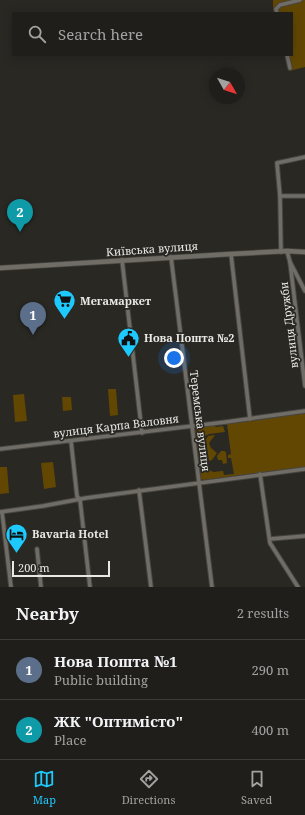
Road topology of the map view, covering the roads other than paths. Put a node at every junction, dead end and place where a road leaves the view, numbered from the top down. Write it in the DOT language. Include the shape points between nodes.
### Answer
graph roads {
  1 [pos="300,0"];
  2 [pos="277,12"];
  3 [pos="287,56"];
  4 [pos="290,68"];
  5 [pos="305,157"];
  6 [pos="280,196"];
  7 [pos="305,196"];
  8 [pos="287,251"];
  9 [pos="281,252"];
  10 [pos="305,252"];
  11 [pos="231,254"];
  12 [pos="171,257"];
  13 [pos="122,260"];
  14 [pos="290,262"];
  15 [pos="0,268"];
  16 [pos="305,291"];
  17 [pos="305,386"];
  18 [pos="305,411"];
  19 [pos="250,419"];
  20 [pos="192,426"];
  21 [pos="142,432"];
  22 [pos="71,441"];
  23 [pos="0,449"];
  24 [pos="305,468"];
  25 [pos="260,474"];
  26 [pos="199,482"];
  27 [pos="139,490"];
  28 [pos="80,500"];
  29 [pos="1,512"];
  30 [pos="305,536"];
  31 [pos="270,539"];
  32 [pos="37,549"];
  33 [pos="11,587"];
  34 [pos="41,587"];
  35 [pos="90,587"];
  36 [pos="151,587"];
  37 [pos="212,587"];
  38 [pos="298,587"];
  1 -- 2 [label="street" via="280,5"];
  3 -- 4 [label="street"];
  5 -- 6 [label="street" via="277,163"];
  6 -- 7 [label="street"];
  6 -- 9 [label="street"];
  8 -- 9 [label="street, Київська вулиця"];
  8 -- 10 [label="street, Київська вулиця"];
  8 -- 14 [label="street"];
  9 -- 11 [label="street, Київська вулиця"];
  11 -- 12 [label="street, Київська вулиця"];
  11 -- 19 [label="street"];
  12 -- 13 [label="street, Київська вулиця"];
  12 -- 20 [label="street, Теремська вулиця"];
  13 -- 15 [label="street, Київська вулиця"];
  13 -- 21 [label="street"];
  14 -- 16 [label="street"];
  14 -- 17 [label="street, вулиця Дружби"];
  18 -- 19 [label="street, вулиця Карпа Валовня"];
  19 -- 20 [label="street, вулиця Карпа Валовня"];
  20 -- 21 [label="street, вулиця Карпа Валовня"];
  20 -- 26 [label="street, Теремська вулиця"];
  21 -- 22 [label="street, вулиця Карпа Валовня"];
  22 -- 23 [label="street, вулиця Карпа Валовня"];
  22 -- 28 [label="street" via="77,496"];
  24 -- 25 [label="street"];
  25 -- 26 [label="street"];
  25 -- 31 [label="street"];
  26 -- 27 [label="street"];
  26 -- 37 [label="street, Теремська вулиця"];
  27 -- 28 [label="street"];
  27 -- 36 [label="street"];
  28 -- 29 [label="street"];
  28 -- 35 [label="street"];
  29 -- 33 [label="street"];
  30 -- 31 [label="street"];
  31 -- 38 [label="street" via="272,547"];
  32 -- 34 [label="street"];
}
